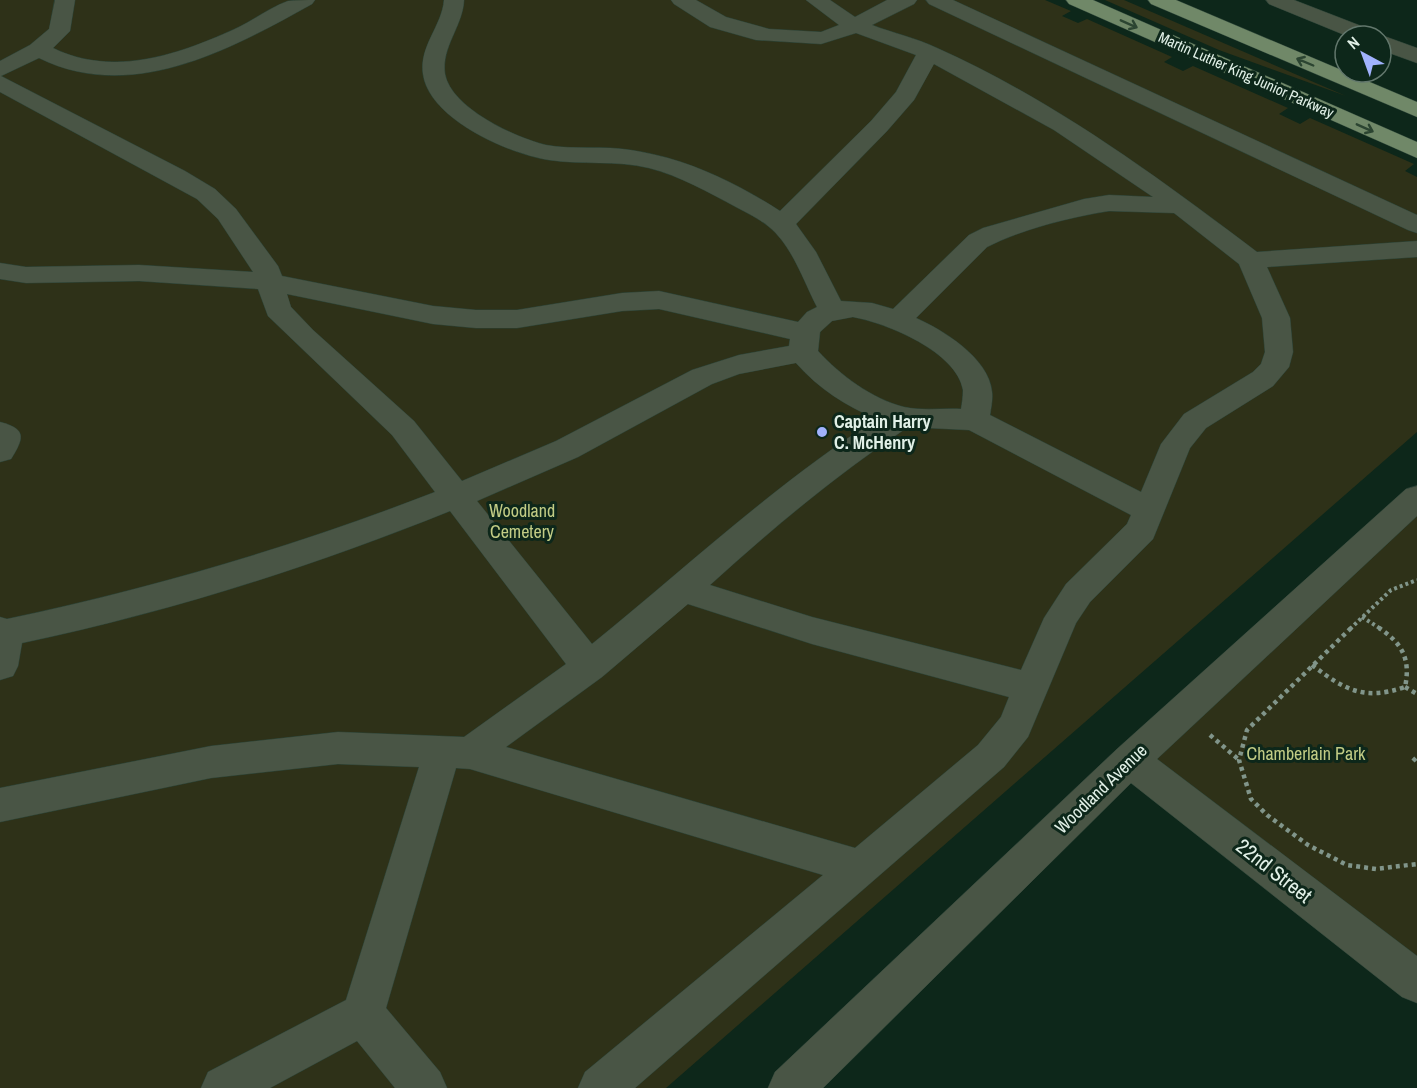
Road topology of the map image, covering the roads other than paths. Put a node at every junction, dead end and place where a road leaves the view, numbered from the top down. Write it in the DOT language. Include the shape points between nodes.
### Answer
graph roads {
  1 [pos="65,0"];
  2 [pos="454,0"];
  3 [pos="681,0"];
  4 [pos="816,0"];
  5 [pos="907,0"];
  6 [pos="936,0"];
  7 [pos="1076,0"];
  8 [pos="1158,0"];
  9 [pos="1276,0"];
  10 [pos="289,2"];
  11 [pos="1336,24"];
  12 [pos="855,25"];
  13 [pos="1393,47"];
  14 [pos="38,50"];
  15 [pos="929,52"];
  16 [pos="1417,56"];
  17 [pos="0,70"];
  18 [pos="0,83"];
  19 [pos="1417,110"];
  20 [pos="1417,151"];
  21 [pos="1180,206"];
  22 [pos="781,224"];
  23 [pos="1417,225"];
  24 [pos="1417,249"];
  25 [pos="1251,260"];
  26 [pos="0,271"];
  27 [pos="269,282"];
  28 [pos="831,309"];
  29 [pos="898,320"];
  30 [pos="804,343"];
  31 [pos="902,417"];
  32 [pos="974,420"];
  33 [pos="0,432"];
  34 [pos="0,451"];
  35 [pos="458,495"];
  36 [pos="1417,497"];
  37 [pos="1148,510"];
  38 [pos="682,589"];
  39 [pos="3,632"];
  40 [pos="0,666"];
  41 [pos="590,667"];
  42 [pos="1032,688"];
  43 [pos="456,753"];
  44 [pos="1130,760"];
  45 [pos="0,805"];
  46 [pos="861,868"];
  47 [pos="1417,982"];
  48 [pos="363,1014"];
  49 [pos="224,1088"];
  50 [pos="424,1088"];
  51 [pos="601,1088"];
  52 [pos="791,1088"];
  1 -- 14 [label="street" via="59,31"];
  2 -- 22 [label="street" via="434,56 434,74 453,106 524,146 544,152 641,159 694,174"];
  3 -- 12 [label="street" via="718,22 754,33 821,38"];
  4 -- 12 [label="street"];
  5 -- 12 [label="street"];
  6 -- 23 [label="street"];
  7 -- 20 [label="main road, Martin Luther King Junior Parkway, one-way"];
  19 -- 8 [label="main road, Martin Luther King Junior Parkway, one-way"];
  9 -- 11 [label="street"];
  10 -- 14 [label="street" via="216,47 169,62 98,68 67,62"];
  12 -- 15 [label="street"];
  13 -- 16 [label="street"];
  14 -- 17 [label="street"];
  15 -- 21 [label="street" via="1068,130"];
  15 -- 22 [label="street" via="906,95"];
  18 -- 27 [label="street" via="206,194 227,214 265,266"];
  21 -- 25 [label="street"];
  21 -- 29 [label="street" via="1109,203 992,234 978,241"];
  22 -- 28 [label="street"];
  24 -- 25 [label="street"];
  25 -- 37 [label="street" via="1276,318 1279,352 1274,366 1263,379 1195,421 1176,444"];
  26 -- 27 [label="street" via="26,275 216,276"];
  27 -- 30 [label="street" via="434,315 476,319 517,319 659,300"];
  27 -- 35 [label="street" via="278,310 403,428"];
  28 -- 29 [label="street" via="850,308"];
  28 -- 30 [label="street" via="814,319"];
  29 -- 32 [label="street" via="931,337 967,368 978,391"];
  30 -- 31 [label="street" via="839,388"];
  30 -- 35 [label="street" via="701,378 576,444"];
  31 -- 32 [label="street"];
  31 -- 38 [label="street" via="781,503"];
  32 -- 37 [label="street"];
  33 -- 34 [label="street" via="6,435 6,442"];
  35 -- 39 [label="street" via="292,559 73,620"];
  35 -- 41 [label="street"];
  36 -- 44 [label="street, Woodland Avenue"];
  37 -- 42 [label="street" via="1141,530 1066,610"];
  38 -- 41 [label="street"];
  38 -- 42 [label="street" via="853,641"];
  39 -- 40 [label="street"];
  41 -- 43 [label="street"];
  42 -- 46 [label="street" via="1015,726 991,756"];
  43 -- 45 [label="street" via="338,748 211,762"];
  43 -- 46 [label="street"];
  43 -- 48 [label="street"];
  44 -- 47 [label="street, 22nd Street"];
  44 -- 52 [label="street, Woodland Avenue"];
  46 -- 51 [label="street"];
  48 -- 49 [label="street"];
  48 -- 50 [label="street"];
}
